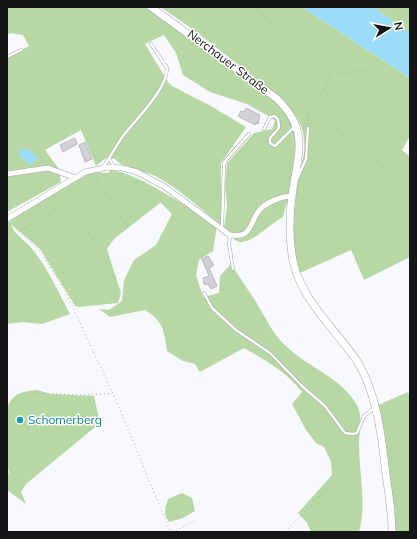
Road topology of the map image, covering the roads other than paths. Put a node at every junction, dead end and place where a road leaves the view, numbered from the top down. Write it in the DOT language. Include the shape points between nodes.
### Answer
graph roads {
  1 [pos="151,7"];
  2 [pos="151,44"];
  3 [pos="20,50"];
  4 [pos="7,57"];
  5 [pos="297,125"];
  6 [pos="264,128"];
  7 [pos="308,128"];
  8 [pos="249,134"];
  9 [pos="109,158"];
  10 [pos="103,167"];
  11 [pos="114,167"];
  12 [pos="7,174"];
  13 [pos="76,178"];
  14 [pos="294,180"];
  15 [pos="292,196"];
  16 [pos="7,219"];
  17 [pos="222,229"];
  18 [pos="230,235"];
  19 [pos="233,269"];
  20 [pos="204,293"];
  21 [pos="374,408"];
  22 [pos="392,532"];
  1 -- 5 [label="main road, Nerchauer Straße" via="276,98 292,115"];
  2 -- 9 [label="lane" via="167,68 166,76 154,98"];
  3 -- 4 [label="lane"];
  5 -- 6 [label="lane" via="292,127 275,146 270,143 270,138 279,128 278,119 270,117"];
  5 -- 14 [label="main road, Nerchauer Straße" via="300,148"];
  7 -- 14 [label="lane" via="306,159 298,178"];
  8 -- 17 [label="lane" via="224,164"];
  9 -- 10 [label="lane"];
  9 -- 11 [label="lane"];
  10 -- 11 [label="street"];
  10 -- 13 [label="street"];
  11 -- 17 [label="street" via="137,172 155,181"];
  12 -- 13 [label="street" via="48,168"];
  13 -- 16 [label="street"];
  14 -- 15 [label="main road, Nerchauer Straße"];
  15 -- 18 [label="street" via="282,198 259,211 247,232 237,236"];
  15 -- 21 [label="main road, Nerchauer Straße" via="291,242 296,272 306,293 357,363 365,377"];
  17 -- 18 [label="street"];
  18 -- 19 [label="lane"];
  20 -- 21 [label="lane" via="212,308 236,330 270,353 325,406 341,429 348,434 357,433 364,416"];
  21 -- 22 [label="main road, Nerchauer Straße" via="383,450"];
}
